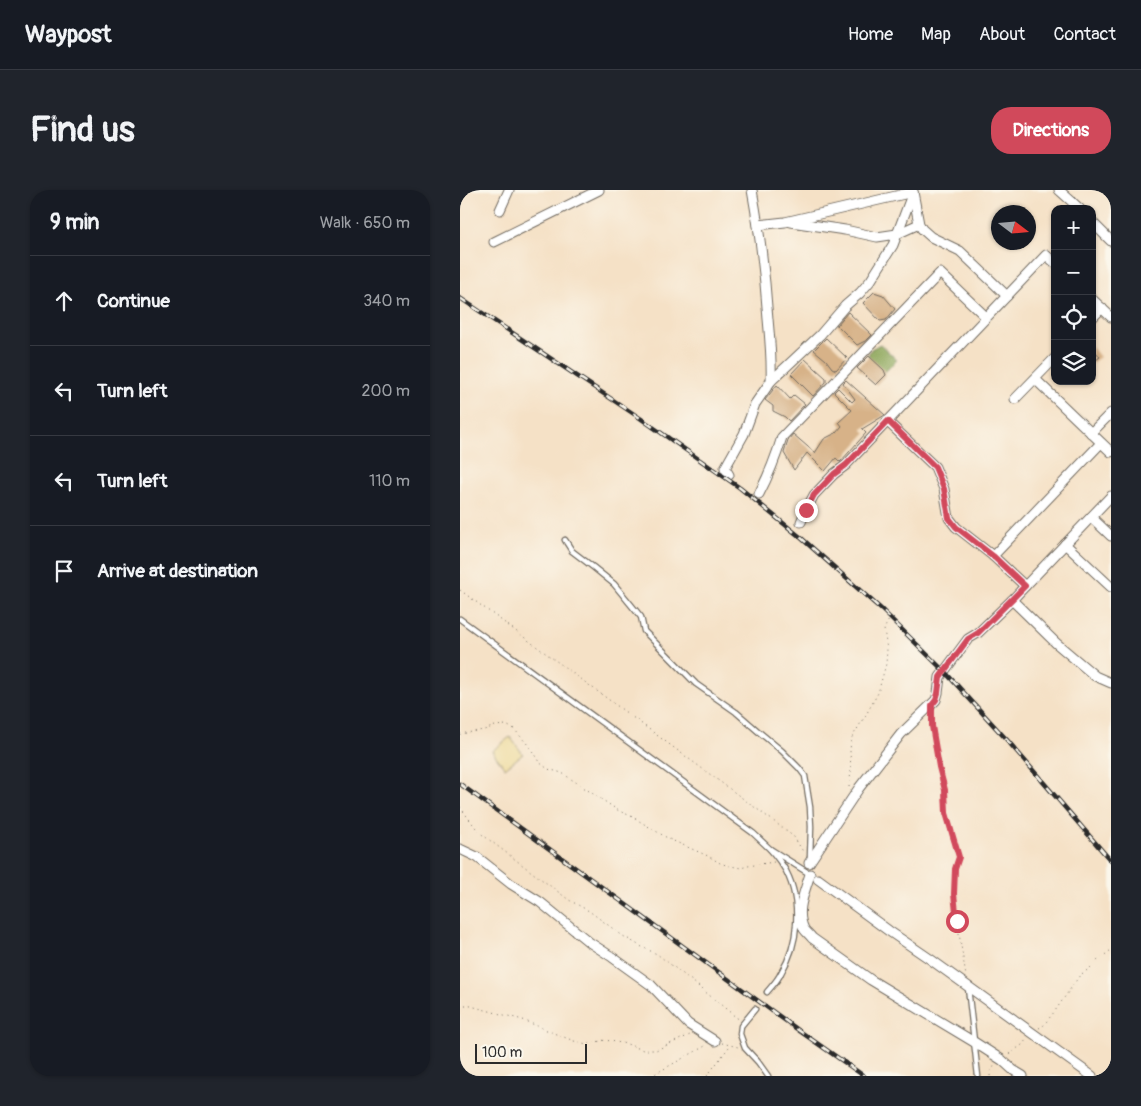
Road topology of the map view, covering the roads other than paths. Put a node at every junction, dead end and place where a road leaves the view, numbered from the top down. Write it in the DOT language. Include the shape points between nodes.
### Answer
graph roads {
  1 [pos="509,190"];
  2 [pos="600,190"];
  3 [pos="752,190"];
  4 [pos="1059,190"];
  5 [pos="915,191"];
  6 [pos="1076,205"];
  7 [pos="500,210"];
  8 [pos="785,222"];
  9 [pos="758,224"];
  10 [pos="919,224"];
  11 [pos="1096,226"];
  12 [pos="897,234"];
  13 [pos="1111,241"];
  14 [pos="494,242"];
  15 [pos="1051,259"];
  16 [pos="1007,296"];
  17 [pos="1096,303"];
  18 [pos="1102,308"];
  19 [pos="1096,314"];
  20 [pos="986,317"];
  21 [pos="1111,317"];
  22 [pos="1051,362"];
  23 [pos="1034,379"];
  24 [pos="772,381"];
  25 [pos="1015,400"];
  26 [pos="1111,413"];
  27 [pos="888,421"];
  28 [pos="1091,433"];
  29 [pos="1101,443"];
  30 [pos="1111,452"];
  31 [pos="729,475"];
  32 [pos="759,494"];
  33 [pos="1111,496"];
  34 [pos="1091,517"];
  35 [pos="801,522"];
  36 [pos="1111,536"];
  37 [pos="565,540"];
  38 [pos="1066,544"];
  39 [pos="993,556"];
  40 [pos="1025,586"];
  41 [pos="1111,587"];
  42 [pos="1012,600"];
  43 [pos="460,619"];
  44 [pos="1111,683"];
  45 [pos="460,849"];
  46 [pos="770,849"];
  47 [pos="809,863"];
  48 [pos="814,877"];
  49 [pos="968,986"];
  50 [pos="767,992"];
  51 [pos="755,1009"];
  52 [pos="715,1041"];
  53 [pos="974,1042"];
  54 [pos="768,1076"];
  55 [pos="978,1076"];
  56 [pos="1023,1076"];
  57 [pos="1092,1076"];
  1 -- 7 [label="street"];
  2 -- 14 [label="street"];
  3 -- 9 [label="street"];
  4 -- 6 [label="street"];
  5 -- 8 [label="street"];
  5 -- 10 [label="street"];
  5 -- 12 [label="street"];
  8 -- 9 [label="street"];
  8 -- 12 [label="street" via="877,238"];
  9 -- 24 [label="street" via="767,295"];
  10 -- 12 [label="street"];
  10 -- 16 [label="street" via="931,237 960,250"];
  11 -- 13 [label="street"];
  12 -- 24 [label="street" via="860,294"];
  15 -- 16 [label="street" via="1046,255"];
  16 -- 20 [label="street"];
  17 -- 18 [label="street"];
  18 -- 19 [label="street"];
  18 -- 21 [label="street"];
  20 -- 27 [label="street"];
  20 -- 32 [label="street" via="940,273 782,437"];
  22 -- 23 [label="street"];
  23 -- 25 [label="street"];
  23 -- 28 [label="street"];
  24 -- 31 [label="street" via="755,404 744,434 725,468"];
  26 -- 28 [label="street"];
  27 -- 35 [label="street" via="814,495"];
  27 -- 39 [label="street" via="935,467 944,489 949,518"];
  28 -- 29 [label="street"];
  29 -- 30 [label="street"];
  29 -- 39 [label="street"];
  33 -- 34 [label="street"];
  34 -- 36 [label="street"];
  34 -- 38 [label="street"];
  37 -- 47 [label="lane" via="572,551 614,584 641,617 644,631 696,684 736,712 799,768 805,776 810,807"];
  38 -- 40 [label="street"];
  38 -- 41 [label="street"];
  39 -- 40 [label="street"];
  40 -- 42 [label="street"];
  42 -- 44 [label="street" via="1095,676"];
  42 -- 47 [label="street" via="968,639 951,660 940,677 936,700 901,734 859,788"];
  43 -- 46 [label="lane"];
  45 -- 52 [label="street" via="477,857 651,985 688,1024"];
  46 -- 48 [label="lane"];
  46 -- 50 [label="lane" via="786,871 792,887 797,923 793,946 782,973"];
  48 -- 49 [label="street"];
  48 -- 53 [label="street" via="801,902 800,914 804,929 812,938 871,980"];
  49 -- 53 [label="lane"];
  49 -- 57 [label="street"];
  51 -- 54 [label="lane" via="740,1026 740,1034 745,1048"];
  53 -- 55 [label="lane"];
  53 -- 56 [label="street"];
}
